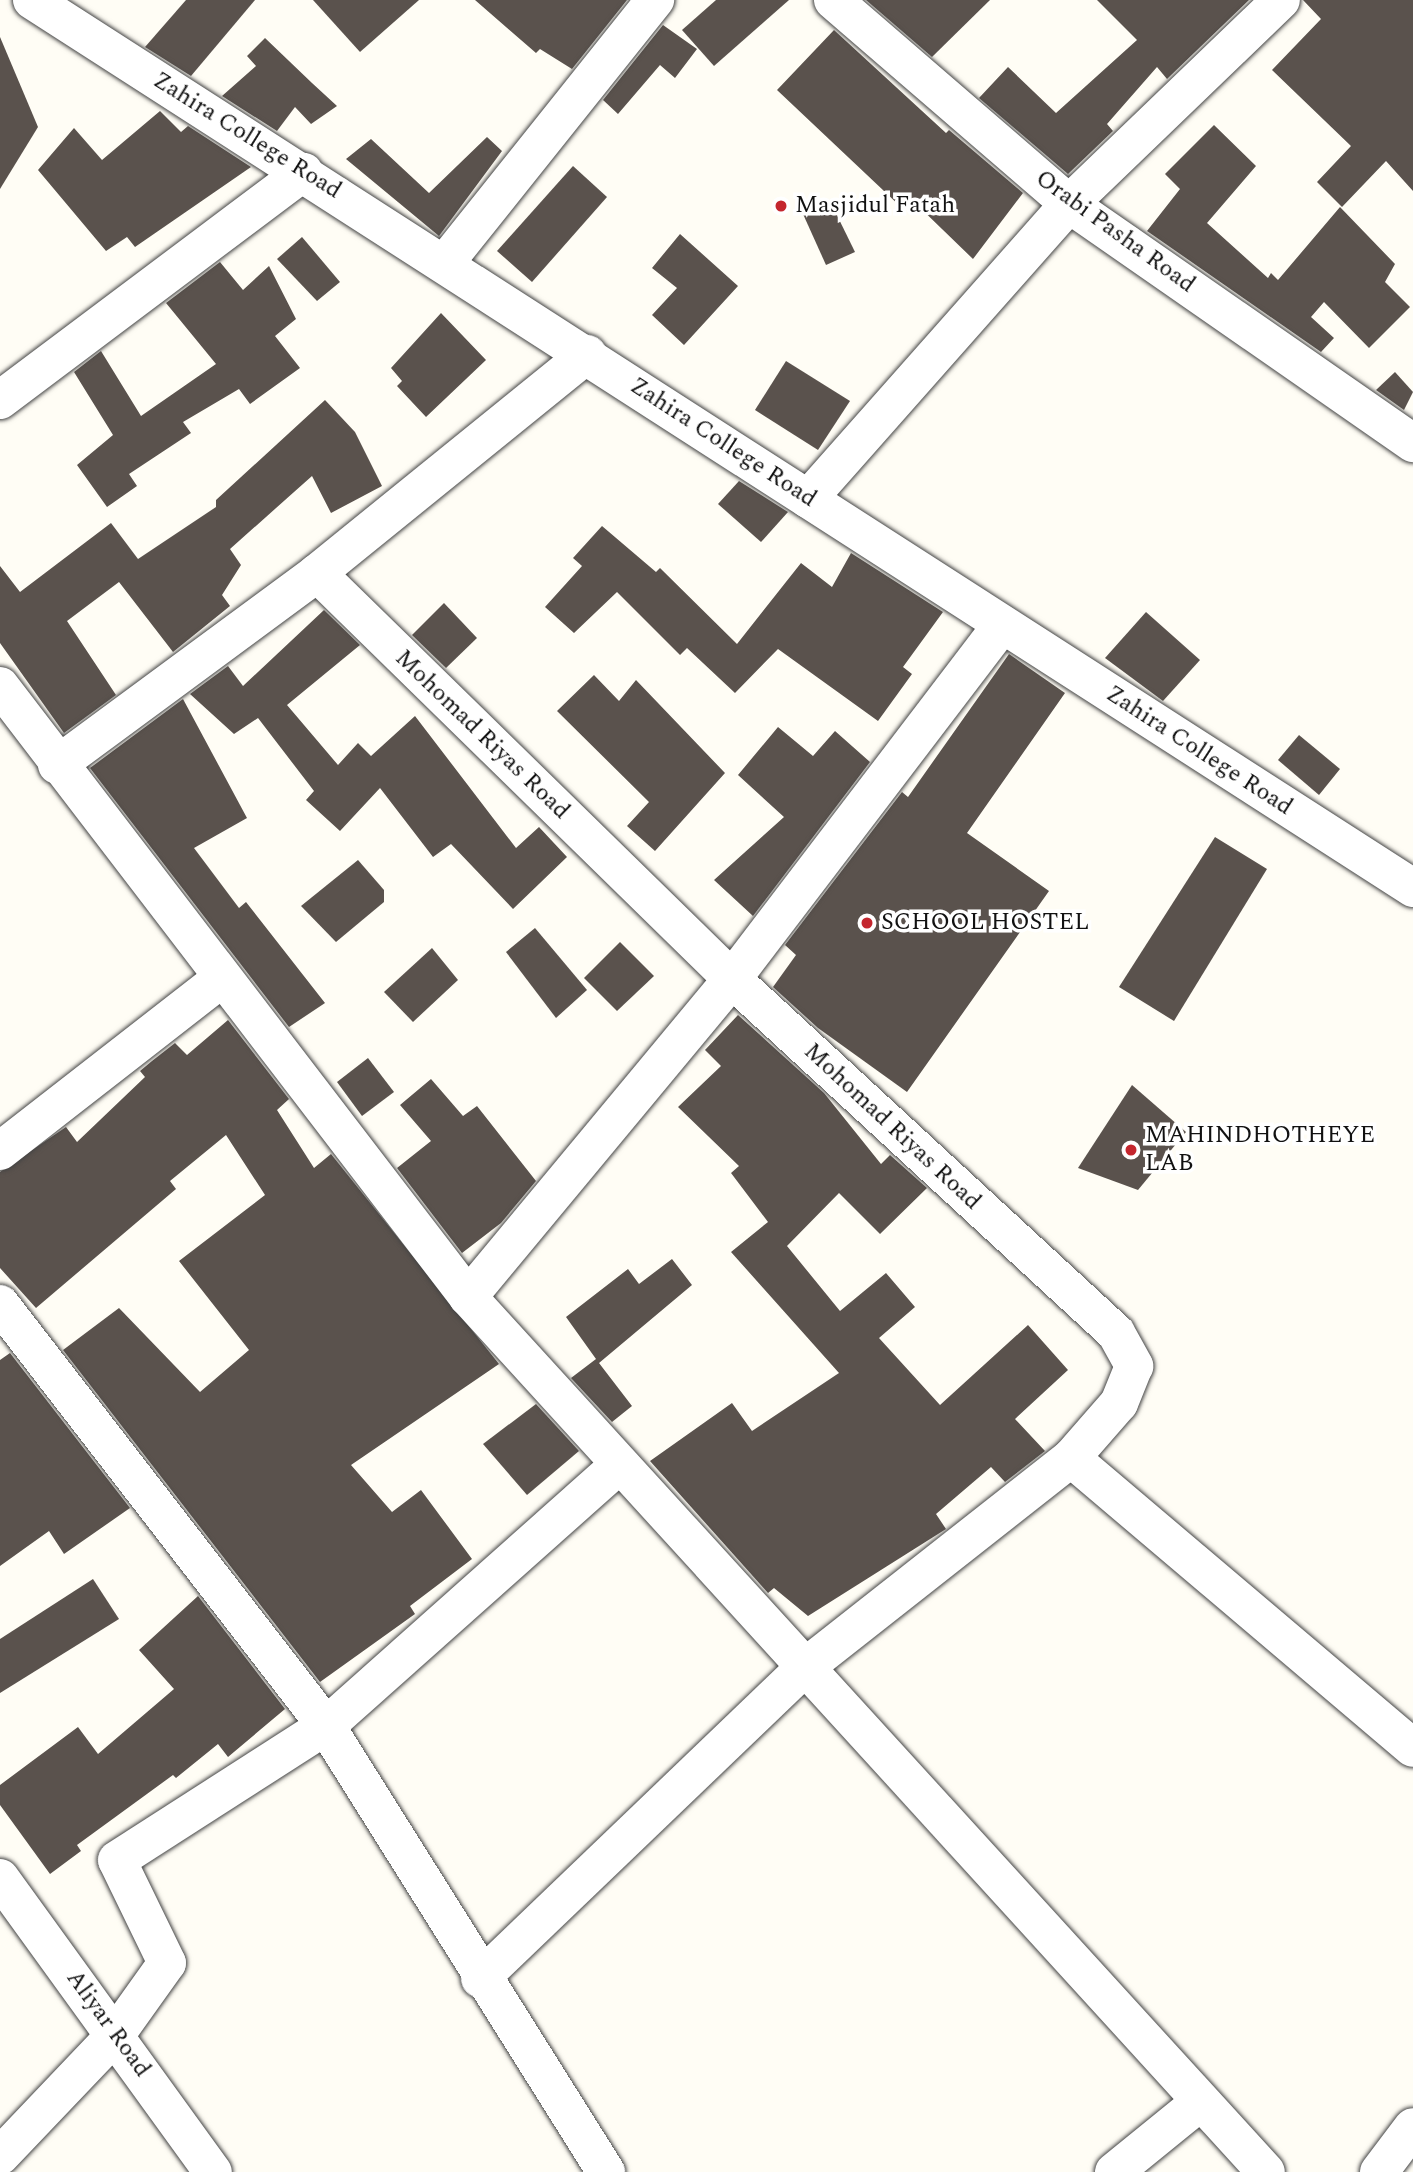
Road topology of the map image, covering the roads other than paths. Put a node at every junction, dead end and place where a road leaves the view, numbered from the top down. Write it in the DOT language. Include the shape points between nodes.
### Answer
graph roads {
  1 [pos="33,0"];
  2 [pos="655,0"];
  3 [pos="833,0"];
  4 [pos="1281,0"];
  5 [pos="304,173"];
  6 [pos="1069,204"];
  7 [pos="446,263"];
  8 [pos="587,354"];
  9 [pos="0,400"];
  10 [pos="1413,443"];
  11 [pos="808,499"];
  12 [pos="317,573"];
  13 [pos="1002,625"];
  14 [pos="0,686"];
  15 [pos="57,765"];
  16 [pos="1413,888"];
  17 [pos="221,979"];
  18 [pos="732,979"];
  19 [pos="0,1151"];
  20 [pos="468,1297"];
  21 [pos="0,1304"];
  22 [pos="1071,1458"];
  23 [pos="619,1465"];
  24 [pos="802,1670"];
  25 [pos="326,1726"];
  26 [pos="1413,1748"];
  27 [pos="0,1878"];
  28 [pos="481,1979"];
  29 [pos="117,2033"];
  30 [pos="1200,2102"];
  31 [pos="1413,2127"];
  32 [pos="0,2155"];
  33 [pos="213,2172"];
  34 [pos="606,2172"];
  35 [pos="1114,2172"];
  36 [pos="1266,2172"];
  37 [pos="1379,2172"];
  1 -- 5 [label="street, Zahira College Road"];
  2 -- 7 [label="street"];
  3 -- 6 [label="street, Orabi Pasha Road"];
  4 -- 6 [label="street"];
  5 -- 7 [label="street, Zahira College Road"];
  5 -- 9 [label="street"];
  6 -- 10 [label="street, Orabi Pasha Road"];
  6 -- 11 [label="street"];
  7 -- 8 [label="street, Zahira College Road"];
  8 -- 11 [label="street, Zahira College Road"];
  8 -- 12 [label="street"];
  11 -- 13 [label="street, Zahira College Road"];
  12 -- 15 [label="street"];
  12 -- 18 [label="street, Mohomad Riyas Road"];
  13 -- 16 [label="street, Zahira College Road"];
  13 -- 18 [label="street"];
  14 -- 15 [label="street"];
  15 -- 17 [label="street"];
  17 -- 19 [label="street"];
  17 -- 20 [label="street"];
  18 -- 20 [label="street"];
  18 -- 22 [label="street, Mohomad Riyas Road" via="1116,1333 1134,1366 1119,1403"];
  20 -- 23 [label="street"];
  21 -- 25 [label="street"];
  22 -- 24 [label="street, Mohomad Riyas Road"];
  22 -- 26 [label="street"];
  23 -- 24 [label="street"];
  23 -- 25 [label="street"];
  24 -- 28 [label="street, Mohomad Riyas Road"];
  24 -- 30 [label="street"];
  25 -- 28 [label="street"];
  25 -- 29 [label="street" via="117,1860 167,1963"];
  27 -- 29 [label="street, Aliyar Road"];
  28 -- 34 [label="street"];
  29 -- 32 [label="street"];
  29 -- 33 [label="street, Aliyar Road"];
  30 -- 35 [label="street"];
  30 -- 36 [label="street"];
  31 -- 37 [label="street"];
}
